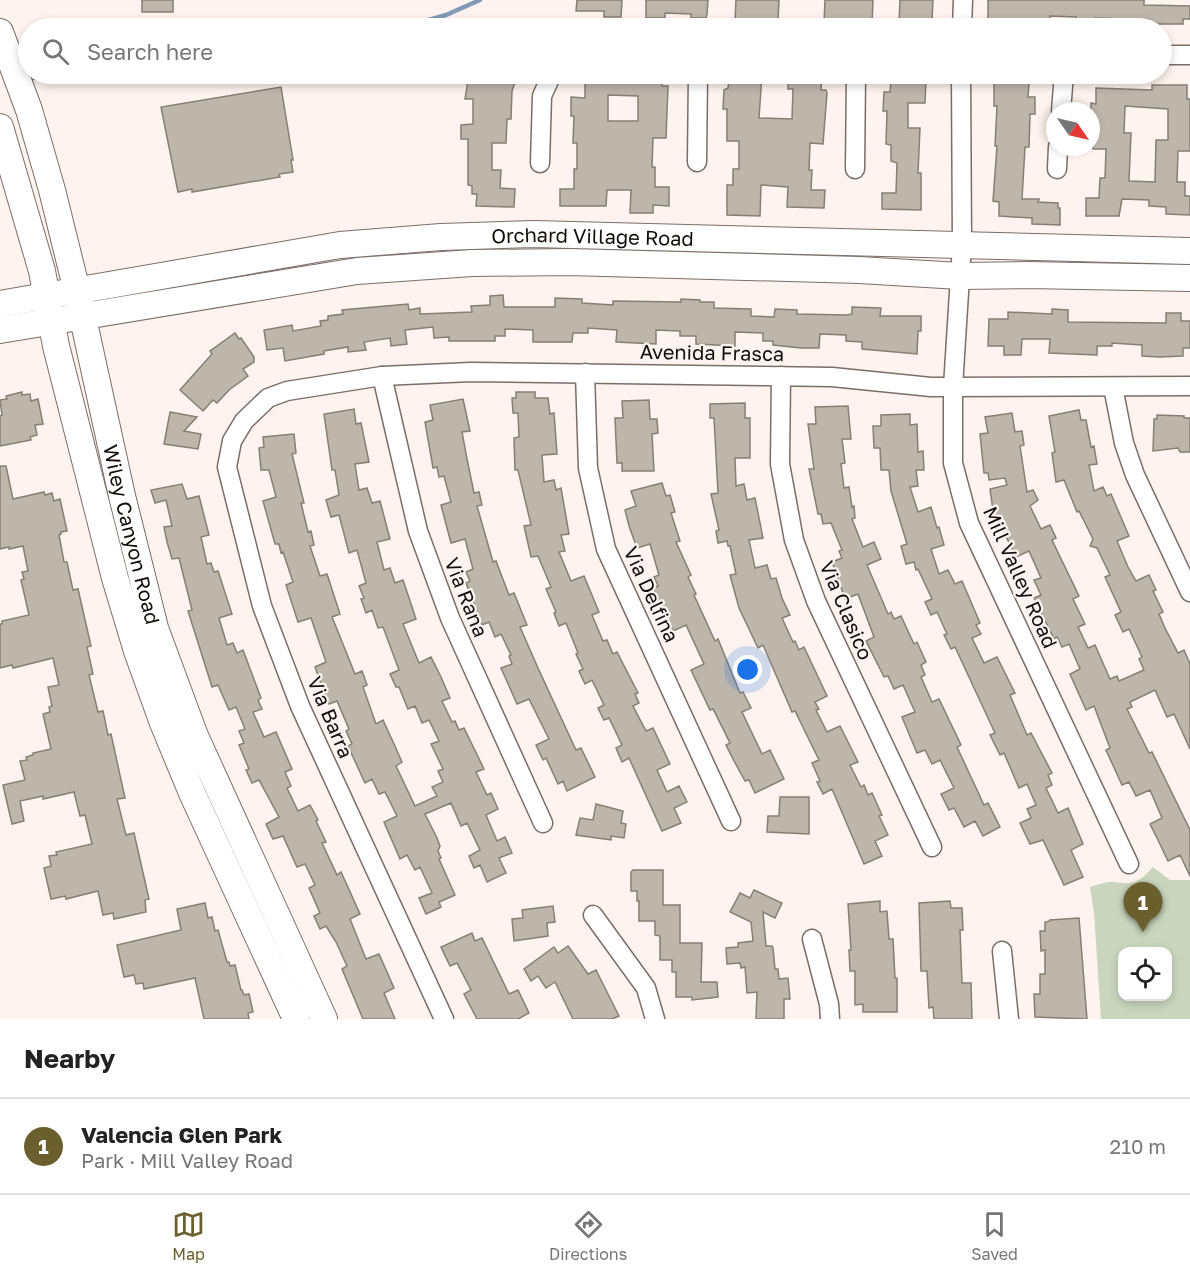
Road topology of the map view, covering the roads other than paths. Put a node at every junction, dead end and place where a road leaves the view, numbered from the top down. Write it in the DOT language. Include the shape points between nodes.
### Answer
graph roads {
  1 [pos="963,0"];
  2 [pos="962,18"];
  3 [pos="4,43"];
  4 [pos="1172,55"];
  5 [pos="1190,56"];
  6 [pos="18,81"];
  7 [pos="19,84"];
  8 [pos="547,84"];
  9 [pos="698,84"];
  10 [pos="856,84"];
  11 [pos="961,84"];
  12 [pos="1063,84"];
  13 [pos="1062,102"];
  14 [pos="0,127"];
  15 [pos="1058,156"];
  16 [pos="697,162"];
  17 [pos="540,163"];
  18 [pos="855,169"];
  19 [pos="1057,169"];
  20 [pos="962,245"];
  21 [pos="1190,251"];
  22 [pos="960,276"];
  23 [pos="1190,278"];
  24 [pos="77,291"];
  25 [pos="48,297"];
  26 [pos="0,304"];
  27 [pos="82,316"];
  28 [pos="52,322"];
  29 [pos="0,330"];
  30 [pos="585,373"];
  31 [pos="382,376"];
  32 [pos="781,376"];
  33 [pos="1190,386"];
  34 [pos="953,387"];
  35 [pos="1113,387"];
  36 [pos="244,421"];
  37 [pos="1190,592"];
  38 [pos="731,820"];
  39 [pos="543,824"];
  40 [pos="932,847"];
  41 [pos="1129,864"];
  42 [pos="593,915"];
  43 [pos="812,939"];
  44 [pos="1002,951"];
  45 [pos="296,1019"];
  46 [pos="324,1019"];
  47 [pos="444,1019"];
  48 [pos="655,1019"];
  49 [pos="830,1019"];
  50 [pos="1009,1019"];
  1 -- 2 [label="street"];
  3 -- 6 [label="main road, Wiley Canyon Road"];
  4 -- 5 [label="street"];
  7 -- 24 [label="main road, Wiley Canyon Road"];
  8 -- 17 [label="street" via="542,96"];
  9 -- 16 [label="street"];
  10 -- 18 [label="street"];
  11 -- 20 [label="street, Mill Valley Road"];
  12 -- 13 [label="street"];
  14 -- 25 [label="main road, Wiley Canyon Road"];
  15 -- 19 [label="street"];
  20 -- 21 [label="main road, Orchard Village Road"];
  20 -- 22 [label="street, Mill Valley Road"];
  20 -- 24 [label="main road, Orchard Village Road" via="534,234 429,238 340,245"];
  22 -- 23 [label="main road, Orchard Village Road"];
  22 -- 27 [label="main road, Orchard Village Road" via="569,262 472,263 357,271"];
  22 -- 34 [label="street, Mill Valley Road"];
  24 -- 25 [label="main road, Orchard Village Road"];
  24 -- 27 [label="main road, Wiley Canyon Road"];
  25 -- 26 [label="main road, Orchard Village Road"];
  25 -- 28 [label="main road, Wiley Canyon Road"];
  27 -- 28 [label="main road, Orchard Village Road"];
  27 -- 46 [label="main road, Wiley Canyon Road" via="155,628 195,736"];
  28 -- 29 [label="main road, Orchard Village Road"];
  28 -- 45 [label="main road, Wiley Canyon Road" via="115,578 141,662 192,793"];
  30 -- 31 [label="street, Avenida Frasca"];
  30 -- 32 [label="street, Avenida Frasca"];
  30 -- 38 [label="street, Via Delfina" via="588,468 606,549"];
  31 -- 36 [label="street, Avenida Frasca" via="287,391 268,398"];
  31 -- 39 [label="street, Via Rana" via="418,531 450,618"];
  32 -- 34 [label="street, Avenida Frasca"];
  32 -- 40 [label="street, Via Clasico" via="780,464 794,540 816,601"];
  33 -- 35 [label="street, Avenida Frasca"];
  34 -- 35 [label="street, Avenida Frasca"];
  34 -- 41 [label="street, Mill Valley Road" via="953,463 969,523"];
  35 -- 37 [label="street" via="1135,475"];
  36 -- 47 [label="street, Via Barra" via="232,441 227,467 262,606 300,706"];
  42 -- 48 [label="street" via="646,988"];
  43 -- 49 [label="street"];
  44 -- 50 [label="street"];
}
